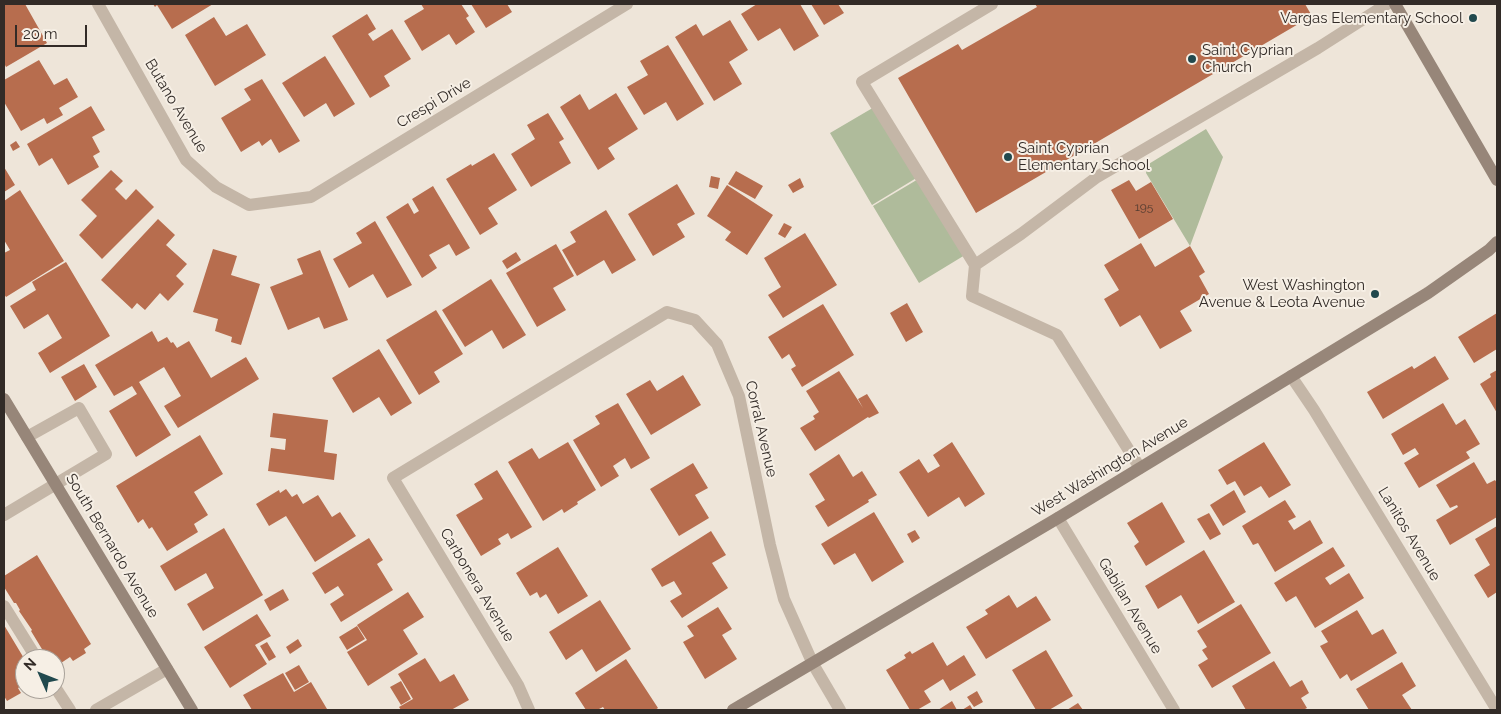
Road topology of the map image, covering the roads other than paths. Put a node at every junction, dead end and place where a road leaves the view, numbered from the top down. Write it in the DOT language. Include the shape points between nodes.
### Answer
graph roads {
  1 [pos="98,4"];
  2 [pos="627,4"];
  3 [pos="992,4"];
  4 [pos="1387,4"];
  5 [pos="1395,4"];
  6 [pos="1497,180"];
  7 [pos="249,205"];
  8 [pos="1497,242"];
  9 [pos="975,265"];
  10 [pos="1291,376"];
  11 [pos="4,399"];
  12 [pos="27,437"];
  13 [pos="1140,468"];
  14 [pos="394,478"];
  15 [pos="55,484"];
  16 [pos="4,515"];
  17 [pos="1058,518"];
  18 [pos="4,606"];
  19 [pos="31,649"];
  20 [pos="813,664"];
  21 [pos="167,669"];
  22 [pos="63,699"];
  23 [pos="70,710"];
  24 [pos="96,710"];
  25 [pos="192,710"];
  26 [pos="529,710"];
  27 [pos="733,710"];
  28 [pos="840,710"];
  29 [pos="1174,710"];
  30 [pos="1497,710"];
  1 -- 7 [label="street, Butano Avenue" via="186,160 216,186"];
  2 -- 7 [label="street, Crespi Drive" via="311,198"];
  3 -- 9 [label="street" via="862,82"];
  4 -- 9 [label="street" via="1097,177"];
  5 -- 6 [label="street"];
  8 -- 10 [label="street, West Washington Avenue" via="1428,293"];
  9 -- 13 [label="street" via="972,296 1057,336"];
  10 -- 13 [label="street, West Washington Avenue"];
  10 -- 30 [label="street, Lanitos Avenue"];
  11 -- 12 [label="street, South Bernardo Avenue"];
  12 -- 15 [label="street, South Bernardo Avenue"];
  12 -- 15 [label="street" via="79,408 106,454"];
  13 -- 17 [label="street, West Washington Avenue"];
  14 -- 20 [label="street, Corral Avenue" via="667,312 695,320 717,344 739,396 774,563 784,598"];
  14 -- 26 [label="street, Carbonera Avenue" via="518,685"];
  15 -- 16 [label="street"];
  15 -- 21 [label="street, South Bernardo Avenue"];
  17 -- 20 [label="street, West Washington Avenue"];
  17 -- 29 [label="street, Gabilan Avenue"];
  18 -- 19 [label="street"];
  20 -- 27 [label="street, West Washington Avenue"];
  20 -- 28 [label="street, Corral Avenue"];
  21 -- 24 [label="street"];
  21 -- 25 [label="street, South Bernardo Avenue"];
  22 -- 23 [label="street"];
}
